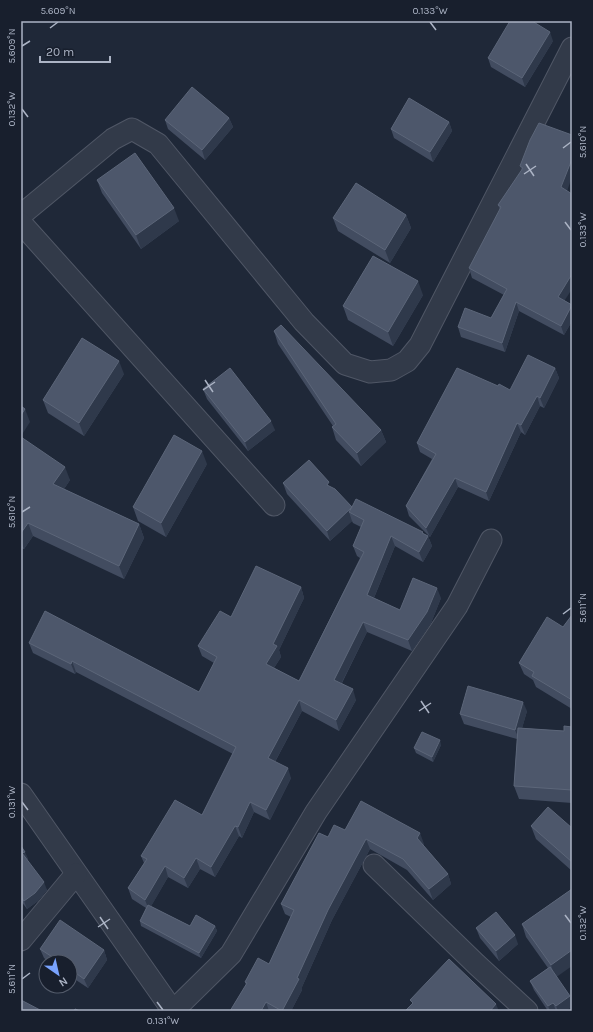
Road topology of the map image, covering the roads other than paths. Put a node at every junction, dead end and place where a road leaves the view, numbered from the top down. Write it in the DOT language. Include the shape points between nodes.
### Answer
graph roads {
  1 [pos="572,48"];
  2 [pos="21,216"];
  3 [pos="21,223"];
  4 [pos="274,505"];
  5 [pos="490,540"];
  6 [pos="21,794"];
  7 [pos="374,865"];
  8 [pos="76,874"];
  9 [pos="21,940"];
  10 [pos="173,1011"];
  11 [pos="527,1011"];
  1 -- 2 [label="street" via="420,345 407,361 391,370 370,372 345,364 304,322 158,144 132,129 113,139"];
  3 -- 4 [label="street"];
  5 -- 10 [label="street" via="457,606 316,812 231,954"];
  6 -- 8 [label="street"];
  7 -- 11 [label="street"];
  8 -- 9 [label="street"];
  8 -- 10 [label="street"];
}
